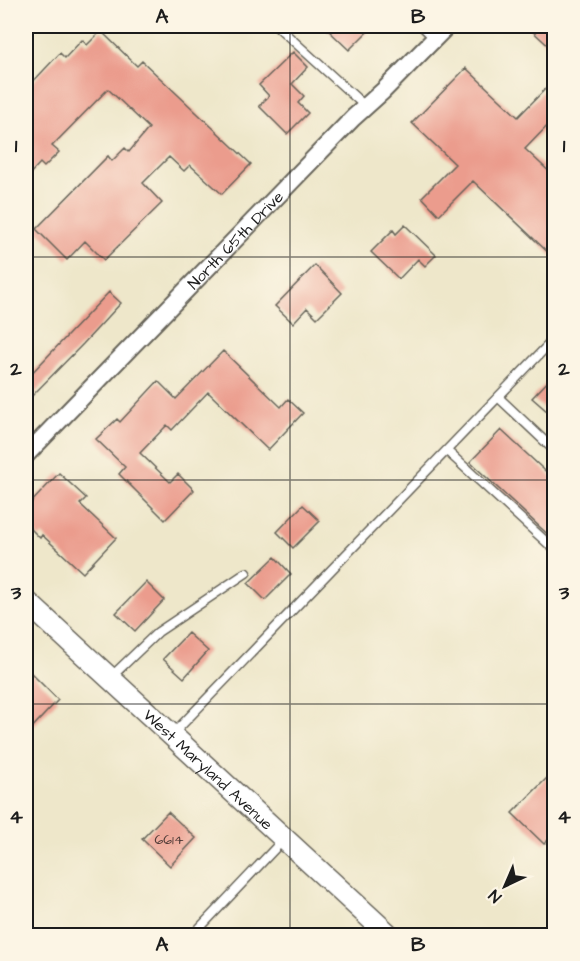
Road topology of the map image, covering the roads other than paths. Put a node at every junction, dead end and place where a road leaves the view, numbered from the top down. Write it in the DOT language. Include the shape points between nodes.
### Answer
graph roads {
  1 [pos="278,26"];
  2 [pos="422,26"];
  3 [pos="447,26"];
  4 [pos="435,39"];
  5 [pos="366,107"];
  6 [pos="553,342"];
  7 [pos="498,397"];
  8 [pos="555,450"];
  9 [pos="447,451"];
  10 [pos="26,455"];
  11 [pos="555,549"];
  12 [pos="246,573"];
  13 [pos="26,601"];
  14 [pos="110,679"];
  15 [pos="171,736"];
  16 [pos="284,839"];
  17 [pos="192,936"];
  18 [pos="390,936"];
  1 -- 5 [label="lane"];
  2 -- 4 [label="lane"];
  3 -- 4 [label="street, North 65th Drive"];
  4 -- 5 [label="street, North 65th Drive"];
  5 -- 10 [label="street, North 65th Drive"];
  6 -- 7 [label="lane"];
  7 -- 8 [label="lane"];
  7 -- 9 [label="lane"];
  9 -- 11 [label="lane"];
  9 -- 15 [label="lane"];
  12 -- 14 [label="lane" via="158,632"];
  13 -- 14 [label="street, West Maryland Avenue"];
  14 -- 15 [label="street, West Maryland Avenue"];
  15 -- 16 [label="street, West Maryland Avenue"];
  16 -- 17 [label="lane"];
  16 -- 18 [label="street, West Maryland Avenue"];
}
